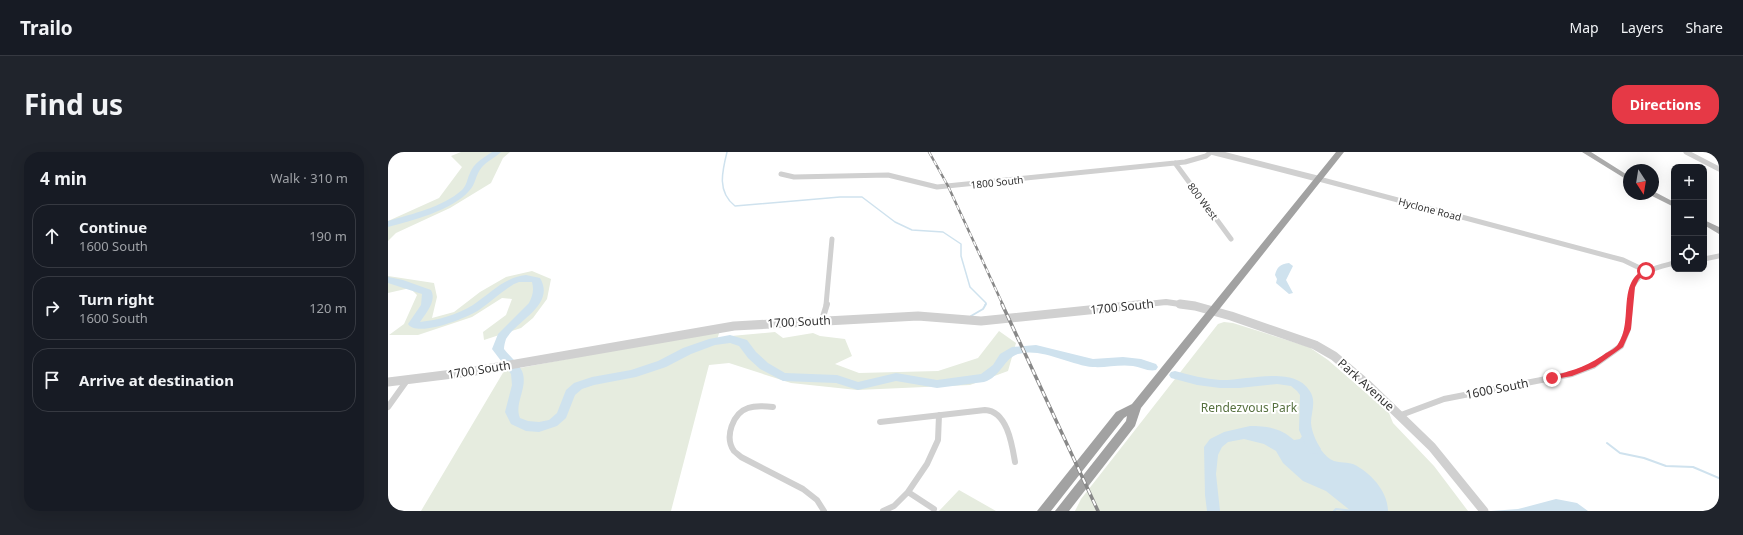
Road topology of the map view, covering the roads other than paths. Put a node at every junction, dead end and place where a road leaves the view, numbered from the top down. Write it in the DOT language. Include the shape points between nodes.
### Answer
graph roads {
  1 [pos="1212,152"];
  2 [pos="1340,152"];
  3 [pos="1579,152"];
  4 [pos="1584,152"];
  5 [pos="1686,152"];
  6 [pos="1715,152"];
  7 [pos="1719,154"];
  8 [pos="1175,163"];
  9 [pos="1719,169"];
  10 [pos="1614,170"];
  11 [pos="782,174"];
  12 [pos="1623,175"];
  13 [pos="1319,179"];
  14 [pos="1659,196"];
  15 [pos="1671,203"];
  16 [pos="1707,224"];
  17 [pos="1719,231"];
  18 [pos="832,239"];
  19 [pos="1231,239"];
  20 [pos="1719,256"];
  21 [pos="1707,258"];
  22 [pos="1671,264"];
  23 [pos="1646,271"];
  24 [pos="1212,311"];
  25 [pos="822,320"];
  26 [pos="408,379"];
  27 [pos="388,382"];
  28 [pos="388,407"];
  29 [pos="773,407"];
  30 [pos="1136,407"];
  31 [pos="1401,415"];
  32 [pos="939,416"];
  33 [pos="880,422"];
  34 [pos="1015,462"];
  35 [pos="908,492"];
  36 [pos="934,508"];
  37 [pos="1482,509"];
  38 [pos="824,511"];
  39 [pos="883,511"];
  40 [pos="1043,511"];
  41 [pos="1061,511"];
  1 -- 8 [label="street, 1800 South" via="1196,160"];
  1 -- 13 [label="street, Hyclone Road"];
  2 -- 13 [label="highway"];
  3 -- 10 [label="main road"];
  4 -- 10 [label="main road"];
  5 -- 9 [label="street"];
  6 -- 7 [label="street"];
  8 -- 11 [label="street, 1800 South" via="936,187 888,174 801,177"];
  8 -- 19 [label="street, 800 West"];
  10 -- 12 [label="main road"];
  13 -- 23 [label="street, Hyclone Road" via="1623,260"];
  13 -- 24 [label="highway"];
  14 -- 15 [label="main road"];
  16 -- 17 [label="main road"];
  18 -- 25 [label="street" via="828,299"];
  20 -- 21 [label="street"];
  22 -- 23 [label="street"];
  23 -- 31 [label="street, 1600 South" via="1637,278 1632,287 1628,329 1621,346 1593,366 1572,374 1444,399"];
  24 -- 25 [label="street, 1700 South" via="1166,302 981,321 918,316"];
  24 -- 30 [label="highway"];
  24 -- 31 [label="street, Park Avenue" via="1287,335 1334,356"];
  25 -- 26 [label="street, 1700 South" via="734,326 469,372"];
  26 -- 27 [label="street, 1700 South"];
  26 -- 28 [label="street"];
  29 -- 38 [label="street" via="758,405 737,414 730,442 734,451 803,489 817,500"];
  30 -- 40 [label="highway" via="1120,415"];
  30 -- 41 [label="highway" via="1131,423"];
  31 -- 37 [label="street, Park Avenue" via="1432,447"];
  32 -- 33 [label="street"];
  32 -- 34 [label="street" via="993,411 999,415 1013,448"];
  32 -- 35 [label="street" via="938,440 927,464"];
  35 -- 36 [label="street"];
  35 -- 39 [label="street" via="894,506"];
}
